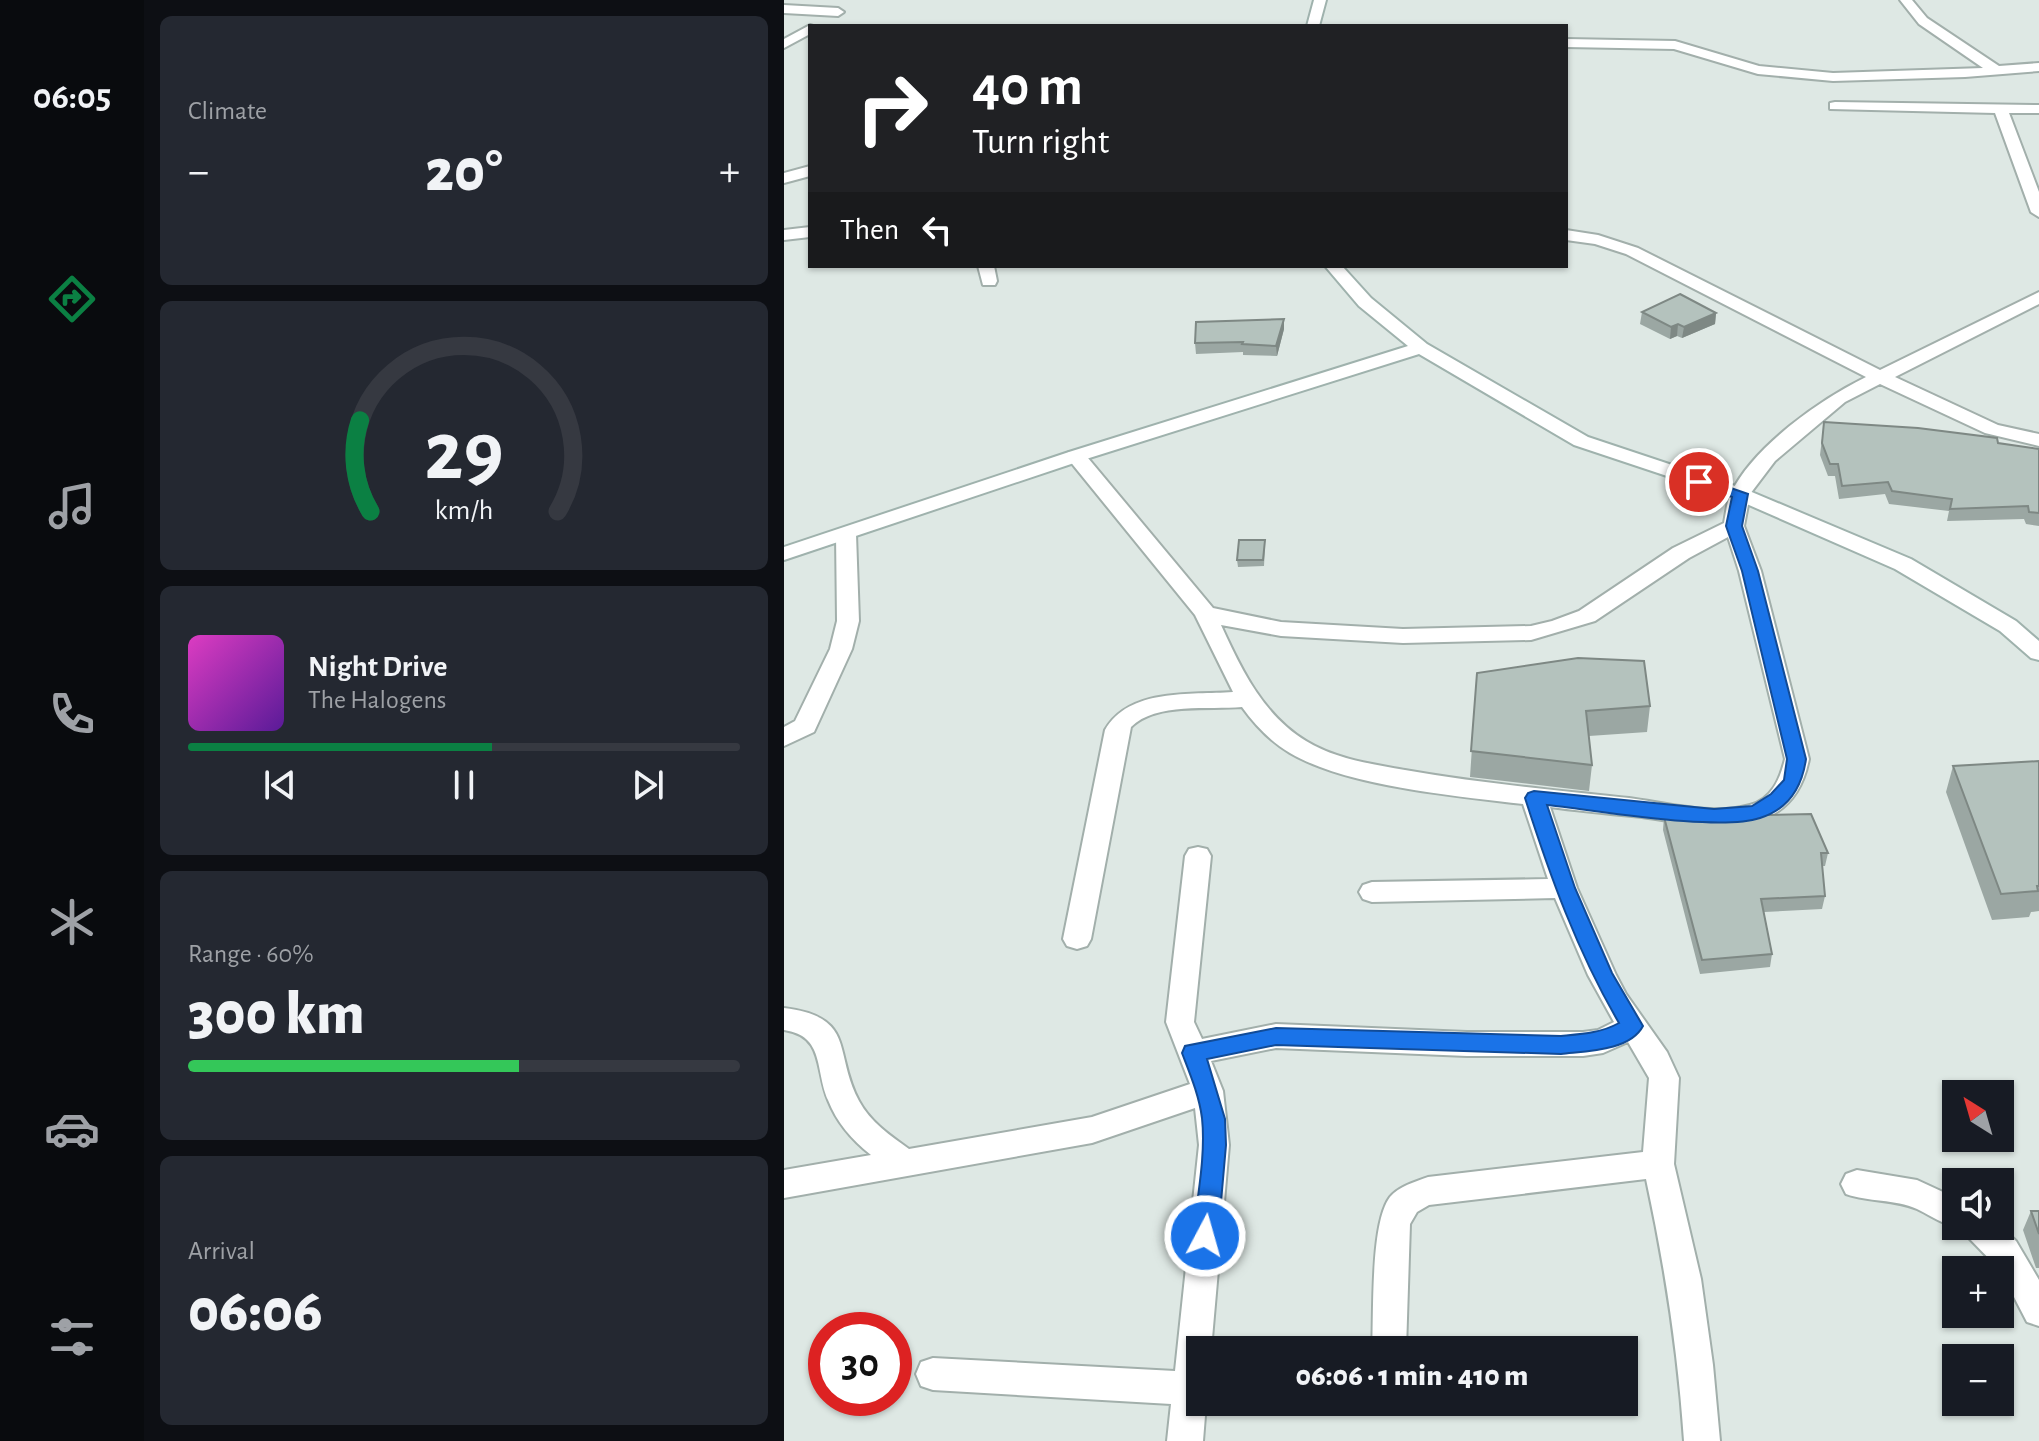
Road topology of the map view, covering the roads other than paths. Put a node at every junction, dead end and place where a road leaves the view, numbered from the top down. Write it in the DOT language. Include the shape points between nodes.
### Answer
graph roads {
  1 [pos="1320,0"];
  2 [pos="1906,0"];
  3 [pos="784,9"];
  4 [pos="818,24"];
  5 [pos="1314,24"];
  6 [pos="808,30"];
  7 [pos="1568,43"];
  8 [pos="784,44"];
  9 [pos="2039,67"];
  10 [pos="2021,69"];
  11 [pos="1997,71"];
  12 [pos="2039,80"];
  13 [pos="1835,106"];
  14 [pos="2000,109"];
  15 [pos="2039,109"];
  16 [pos="808,172"];
  17 [pos="784,178"];
  18 [pos="2039,212"];
  19 [pos="808,232"];
  20 [pos="784,235"];
  21 [pos="1568,235"];
  22 [pos="1335,268"];
  23 [pos="2039,297"];
  24 [pos="1421,348"];
  25 [pos="1879,375"];
  26 [pos="2039,440"];
  27 [pos="1076,456"];
  28 [pos="1740,494"];
  29 [pos="1734,526"];
  30 [pos="846,534"];
  31 [pos="784,554"];
  32 [pos="1205,613"];
  33 [pos="2039,653"];
  34 [pos="1248,699"];
  35 [pos="784,738"];
  36 [pos="1534,798"];
  37 [pos="1198,856"];
  38 [pos="1564,888"];
  39 [pos="1372,892"];
  40 [pos="1077,939"];
  41 [pos="784,1019"];
  42 [pos="1632,1026"];
  43 [pos="1193,1053"];
  44 [pos="1208,1091"];
  45 [pos="905,1163"];
  46 [pos="1658,1164"];
  47 [pos="784,1184"];
  48 [pos="1857,1184"];
  49 [pos="1942,1206"];
  50 [pos="1993,1240"];
  51 [pos="2039,1311"];
  52 [pos="1199,1336"];
  53 [pos="1390,1336"];
  54 [pos="933,1374"];
  55 [pos="1186,1388"];
  56 [pos="1190,1416"];
  57 [pos="1185,1441"];
  58 [pos="1702,1441"];
  1 -- 5 [label="street"];
  2 -- 11 [label="street" via="1923,21"];
  3 -- 4 [label="street" via="842,9"];
  6 -- 8 [label="street"];
  7 -- 11 [label="street" via="1675,45 1758,70 1808,76"];
  9 -- 10 [label="street"];
  10 -- 11 [label="street"];
  10 -- 12 [label="street"];
  13 -- 14 [label="street"];
  14 -- 15 [label="street"];
  14 -- 18 [label="street"];
  16 -- 17 [label="street"];
  19 -- 20 [label="street"];
  21 -- 25 [label="street" via="1632,251"];
  22 -- 24 [label="street" via="1365,302"];
  23 -- 25 [label="street"];
  24 -- 27 [label="street"];
  24 -- 28 [label="street" via="1581,441"];
  25 -- 26 [label="street" via="1977,423"];
  25 -- 28 [label="street" via="1806,422 1768,457"];
  27 -- 30 [label="street"];
  27 -- 32 [label="street"];
  28 -- 29 [label="street"];
  28 -- 33 [label="street" via="1903,564 1994,618"];
  29 -- 32 [label="street" via="1681,553 1587,616 1531,633 1403,636 1311,631"];
  29 -- 36 [label="street" via="1797,759 1794,782 1756,812 1714,816"];
  30 -- 31 [label="street"];
  30 -- 35 [label="street" via="848,621 841,649 805,726"];
  32 -- 34 [label="street"];
  34 -- 36 [label="street" via="1270,727 1328,759 1422,781"];
  34 -- 40 [label="street" via="1155,708 1122,721"];
  36 -- 38 [label="street"];
  37 -- 43 [label="street" via="1180,1022"];
  38 -- 39 [label="street"];
  38 -- 42 [label="street" via="1602,975"];
  41 -- 45 [label="street" via="809,1023 823,1033 847,1109 878,1144"];
  42 -- 43 [label="street" via="1603,1041 1583,1044 1276,1036"];
  42 -- 46 [label="street" via="1664,1078"];
  43 -- 44 [label="street"];
  44 -- 45 [label="street" via="1092,1130"];
  44 -- 52 [label="street" via="1214,1145"];
  45 -- 47 [label="street"];
  46 -- 53 [label="street" via="1415,1195 1396,1213 1394,1224"];
  46 -- 58 [label="street" via="1684,1279"];
  48 -- 49 [label="street" via="1917,1194"];
  50 -- 51 [label="street"];
  54 -- 55 [label="street"];
  56 -- 57 [label="street"];
}
